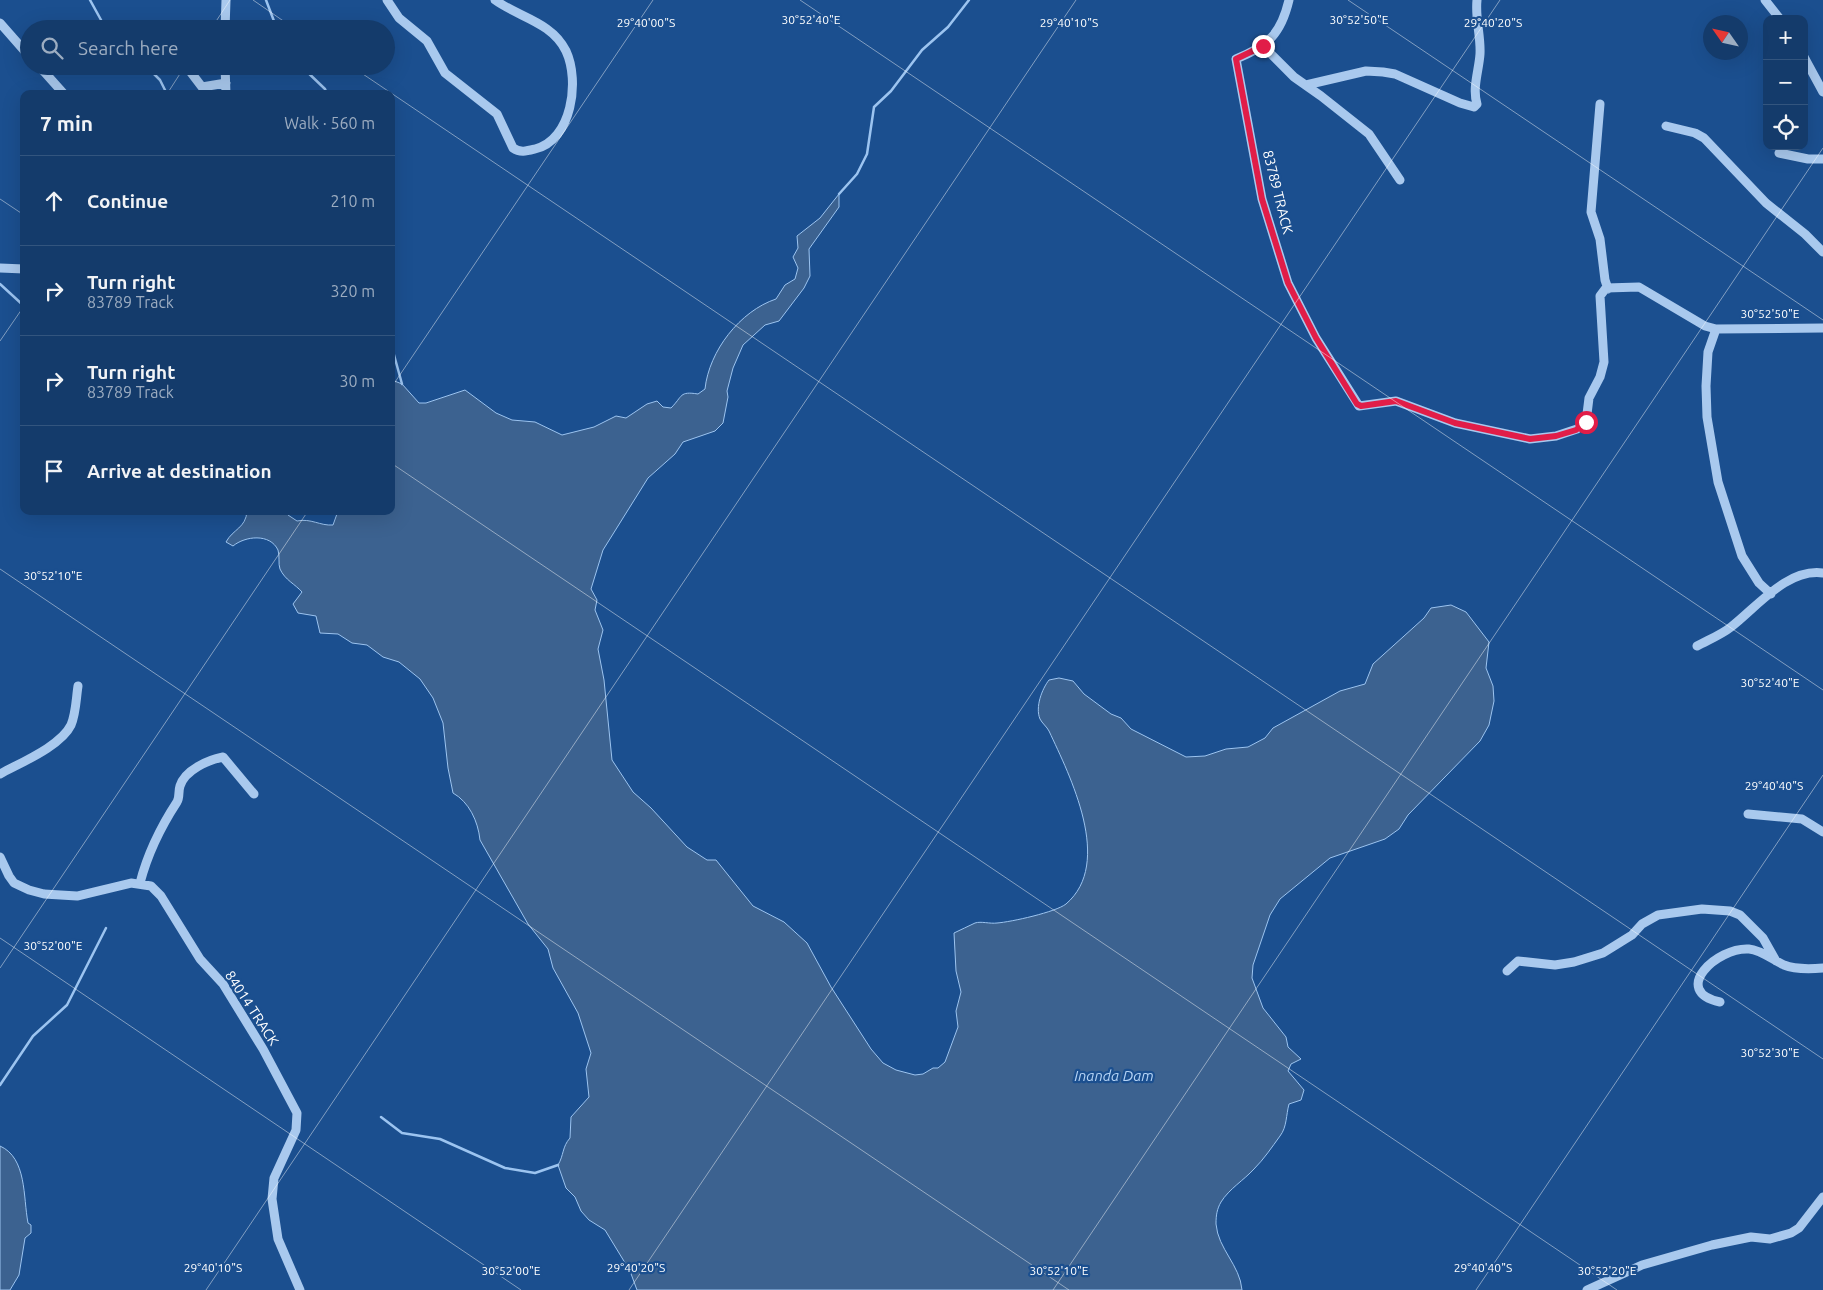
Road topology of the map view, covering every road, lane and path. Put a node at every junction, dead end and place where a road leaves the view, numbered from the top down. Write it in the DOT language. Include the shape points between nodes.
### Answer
graph roads {
  1 [pos="226,0"];
  2 [pos="387,0"];
  3 [pos="495,0"];
  4 [pos="1289,0"];
  5 [pos="1477,0"];
  6 [pos="1765,0"];
  7 [pos="1777,15"];
  8 [pos="226,20"];
  9 [pos="0,23"];
  10 [pos="20,46"];
  11 [pos="1263,46"];
  12 [pos="1806,60"];
  13 [pos="47,75"];
  14 [pos="193,75"];
  15 [pos="226,75"];
  16 [pos="226,83"];
  17 [pos="1306,86"];
  18 [pos="1822,89"];
  19 [pos="60,90"];
  20 [pos="226,90"];
  21 [pos="1600,104"];
  22 [pos="1666,126"];
  23 [pos="1779,153"];
  24 [pos="1823,159"];
  25 [pos="1400,180"];
  26 [pos="1823,252"];
  27 [pos="0,268"];
  28 [pos="20,269"];
  29 [pos="1608,288"];
  30 [pos="1823,328"];
  31 [pos="1716,329"];
  32 [pos="1823,573"];
  33 [pos="1771,594"];
  34 [pos="1697,646"];
  35 [pos="78,686"];
  36 [pos="0,774"];
  37 [pos="254,794"];
  38 [pos="1748,814"];
  39 [pos="1823,832"];
  40 [pos="0,857"];
  41 [pos="140,883"];
  42 [pos="1776,961"];
  43 [pos="1823,968"];
  44 [pos="1507,971"];
  45 [pos="1720,1002"];
  46 [pos="1823,1197"];
  47 [pos="300,1290"];
  48 [pos="1587,1290"];
  1 -- 8 [label="street"];
  2 -- 3 [label="street" via="400,18 426,41 445,73 497,114 512,148 520,151 540,148 559,133 570,111 568,57 562,45 541,25"];
  4 -- 11 [label="street, 83789 TRACK" via="1283,22"];
  5 -- 17 [label="street" via="1480,54 1476,73 1477,104 1474,107 1383,72 1366,71"];
  6 -- 7 [label="street"];
  9 -- 10 [label="street"];
  11 -- 17 [label="street"];
  11 -- 29 [label="street, 83789 TRACK" via="1236,59 1262,199 1288,283 1316,338 1353,399 1361,406 1390,401 1402,403 1455,423 1519,438 1538,439 1576,430 1586,422 1589,398 1603,369 1600,296"];
  12 -- 18 [label="street"];
  13 -- 19 [label="street"];
  14 -- 16 [label="street" via="202,87"];
  15 -- 16 [label="street"];
  16 -- 20 [label="street"];
  17 -- 25 [label="street" via="1369,134"];
  21 -- 29 [label="street" via="1591,212 1600,239"];
  22 -- 26 [label="street" via="1695,132 1704,138 1766,203"];
  23 -- 24 [label="street"];
  27 -- 28 [label="street"];
  29 -- 31 [label="street" via="1639,287 1705,326"];
  30 -- 31 [label="street"];
  31 -- 33 [label="street" via="1708,352 1706,386 1707,417 1718,482 1742,556 1758,583"];
  32 -- 33 [label="street" via="1804,574"];
  33 -- 34 [label="street" via="1729,629"];
  35 -- 36 [label="street" via="74,717 68,730 40,753"];
  37 -- 41 [label="street" via="224,757 196,768 180,785 178,800 146,857"];
  38 -- 39 [label="street" via="1802,819"];
  40 -- 41 [label="street" via="14,883 44,894 77,896"];
  41 -- 47 [label="street, 84014 TRACK" via="151,886 161,896 196,953 223,984 297,1113 296,1130 274,1178 272,1199 278,1239"];
  42 -- 43 [label="street" via="1797,968"];
  42 -- 44 [label="street" via="1763,938 1740,915 1702,909 1670,912 1649,920 1603,954 1554,966 1518,961"];
  42 -- 45 [label="street" via="1750,949 1728,953 1712,961 1702,974 1699,988 1706,998"];
  46 -- 48 [label="street" via="1799,1228 1791,1233 1770,1239 1732,1240 1642,1265"];
}
